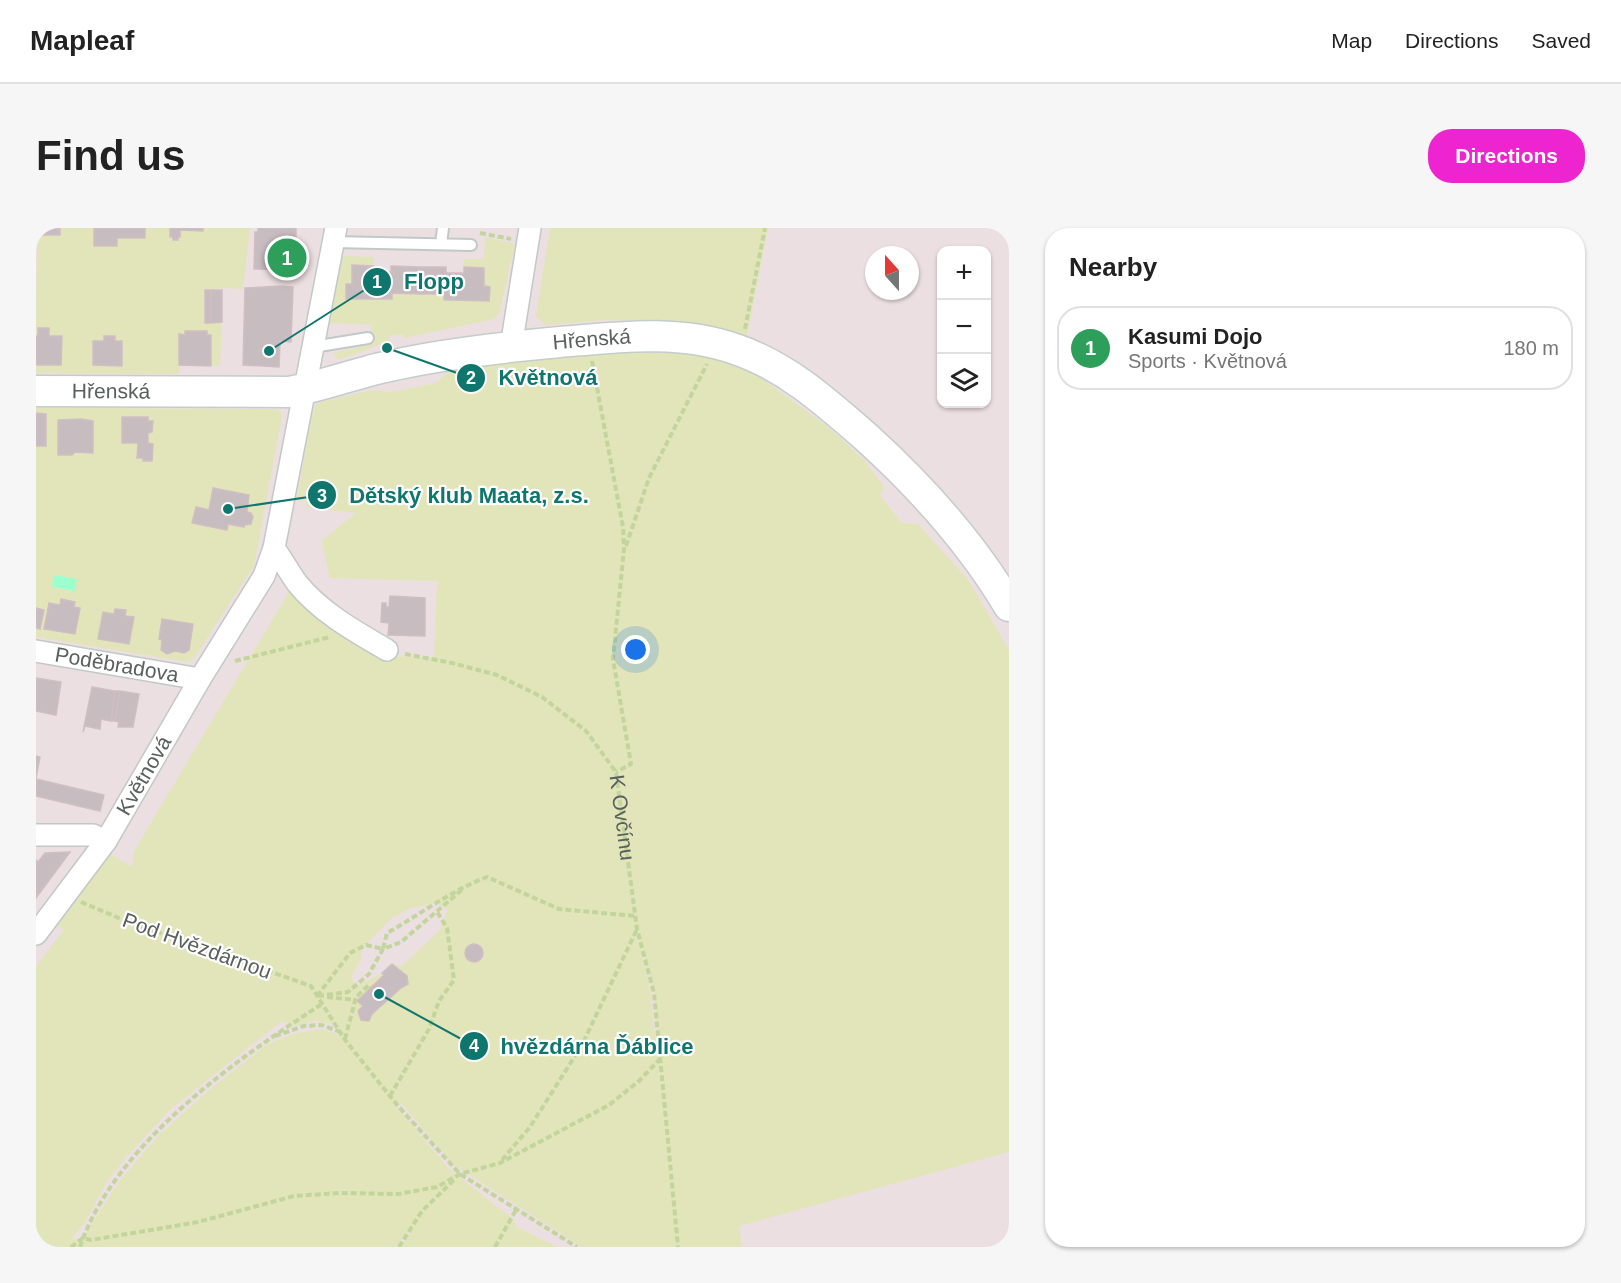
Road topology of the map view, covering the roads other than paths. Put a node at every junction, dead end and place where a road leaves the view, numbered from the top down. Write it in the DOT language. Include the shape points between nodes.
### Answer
graph roads {
  1 [pos="443,228"];
  2 [pos="524,234"];
  3 [pos="334,235"];
  4 [pos="441,244"];
  5 [pos="471,245"];
  6 [pos="368,338"];
  7 [pos="313,347"];
  8 [pos="511,347"];
  9 [pos="305,389"];
  10 [pos="36,391"];
  11 [pos="274,548"];
  12 [pos="1009,606"];
  13 [pos="387,650"];
  14 [pos="36,651"];
  15 [pos="202,675"];
  16 [pos="36,835"];
  17 [pos="106,841"];
  18 [pos="36,934"];
  1 -- 4 [label="lane"];
  2 -- 8 [label="street"];
  3 -- 4 [label="lane"];
  3 -- 7 [label="street, Květnová"];
  4 -- 5 [label="lane"];
  6 -- 7 [label="lane"];
  7 -- 9 [label="street, Květnová"];
  8 -- 9 [label="street, Hřenská" via="396,364"];
  8 -- 12 [label="street, Hřenská" via="667,337 732,341 738,349 808,387 878,448 967,543"];
  9 -- 10 [label="street, Hřenská"];
  9 -- 11 [label="street, Květnová"];
  11 -- 13 [label="street" via="313,600"];
  11 -- 15 [label="street, Květnová" via="264,576"];
  14 -- 15 [label="street, Poděbradova"];
  15 -- 17 [label="street, Květnová"];
  16 -- 17 [label="street" via="93,835"];
  17 -- 18 [label="street, Květnová"];
}
